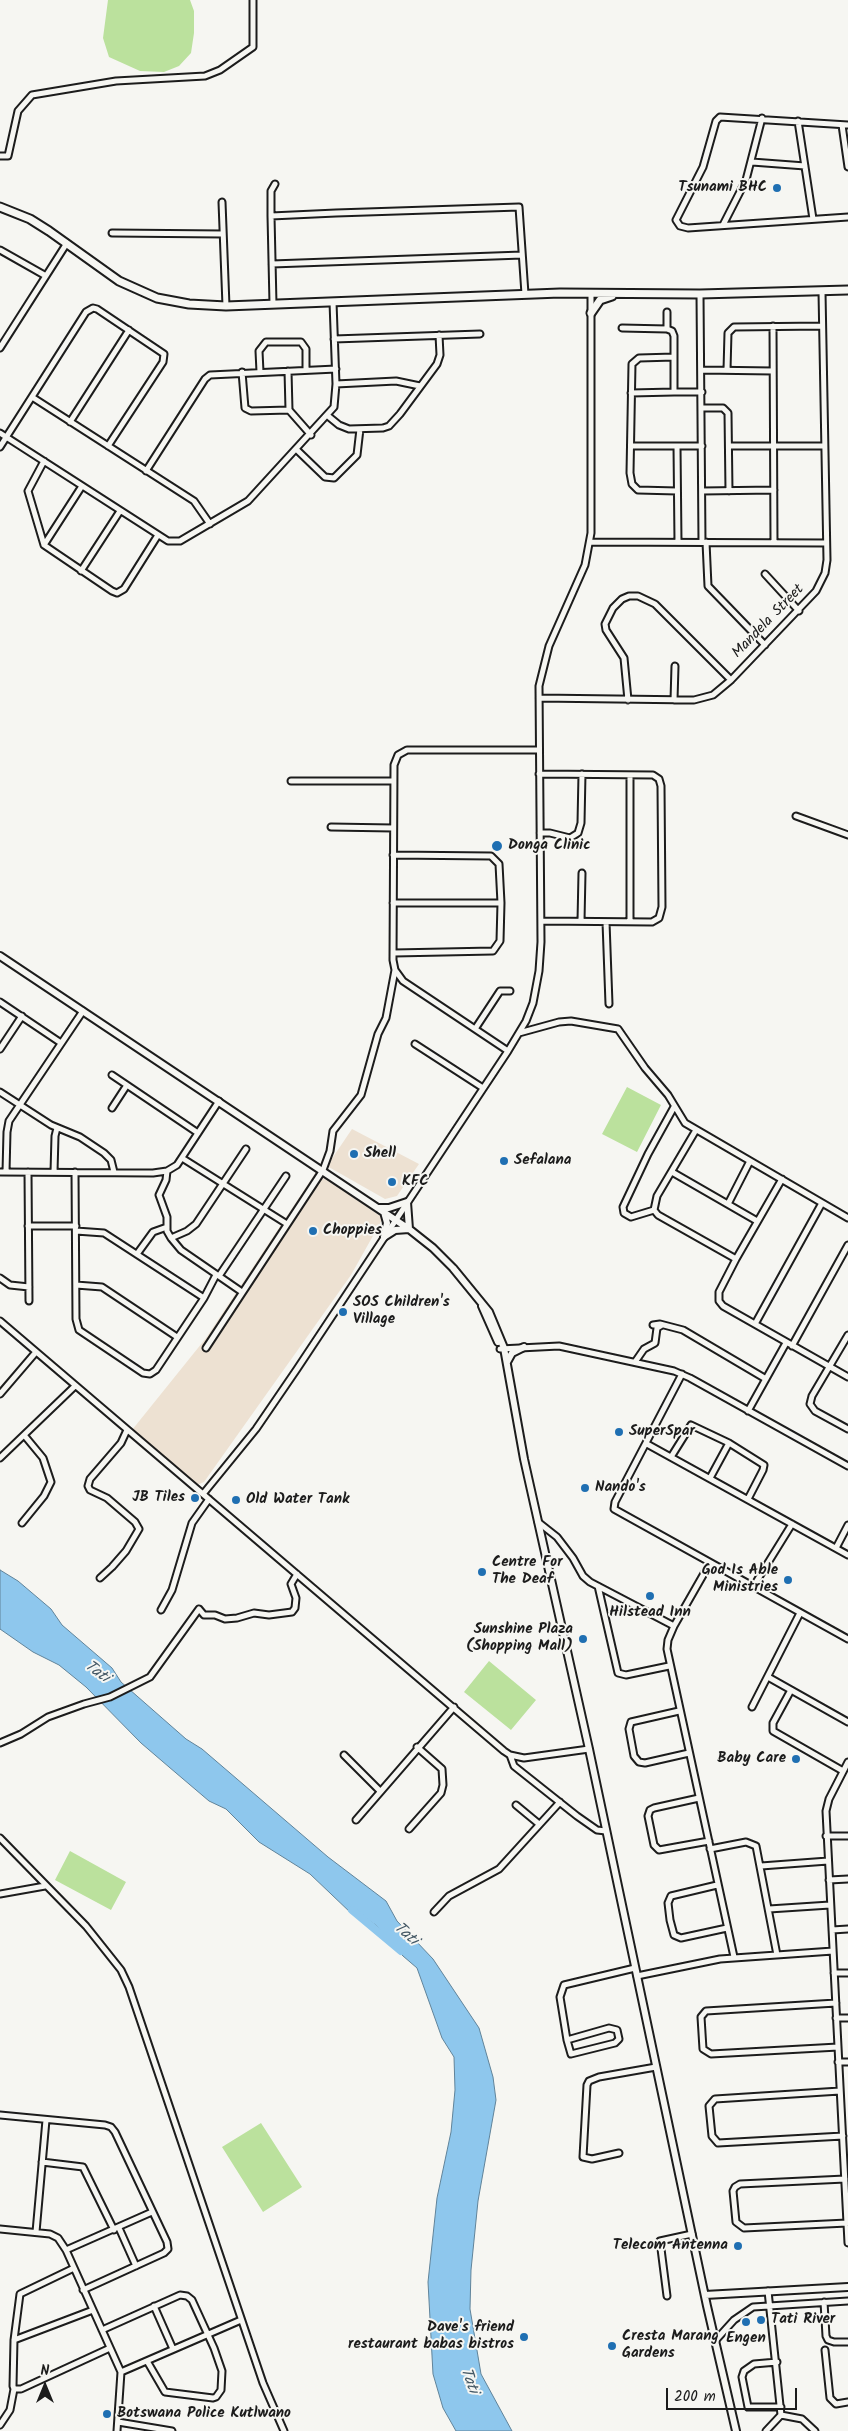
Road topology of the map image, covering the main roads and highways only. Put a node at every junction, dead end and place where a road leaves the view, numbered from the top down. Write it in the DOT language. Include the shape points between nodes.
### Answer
graph roads {
  1 [pos="0,207"];
  2 [pos="846,291"];
  3 [pos="617,294"];
  4 [pos="591,313"];
  1 -- 3 [label="main road" via="30,219 106,274 136,290 173,302 226,306 525,294"];
  2 -- 3 [label="main road"];
  3 -- 4 [label="main road" via="600,300"];
}
